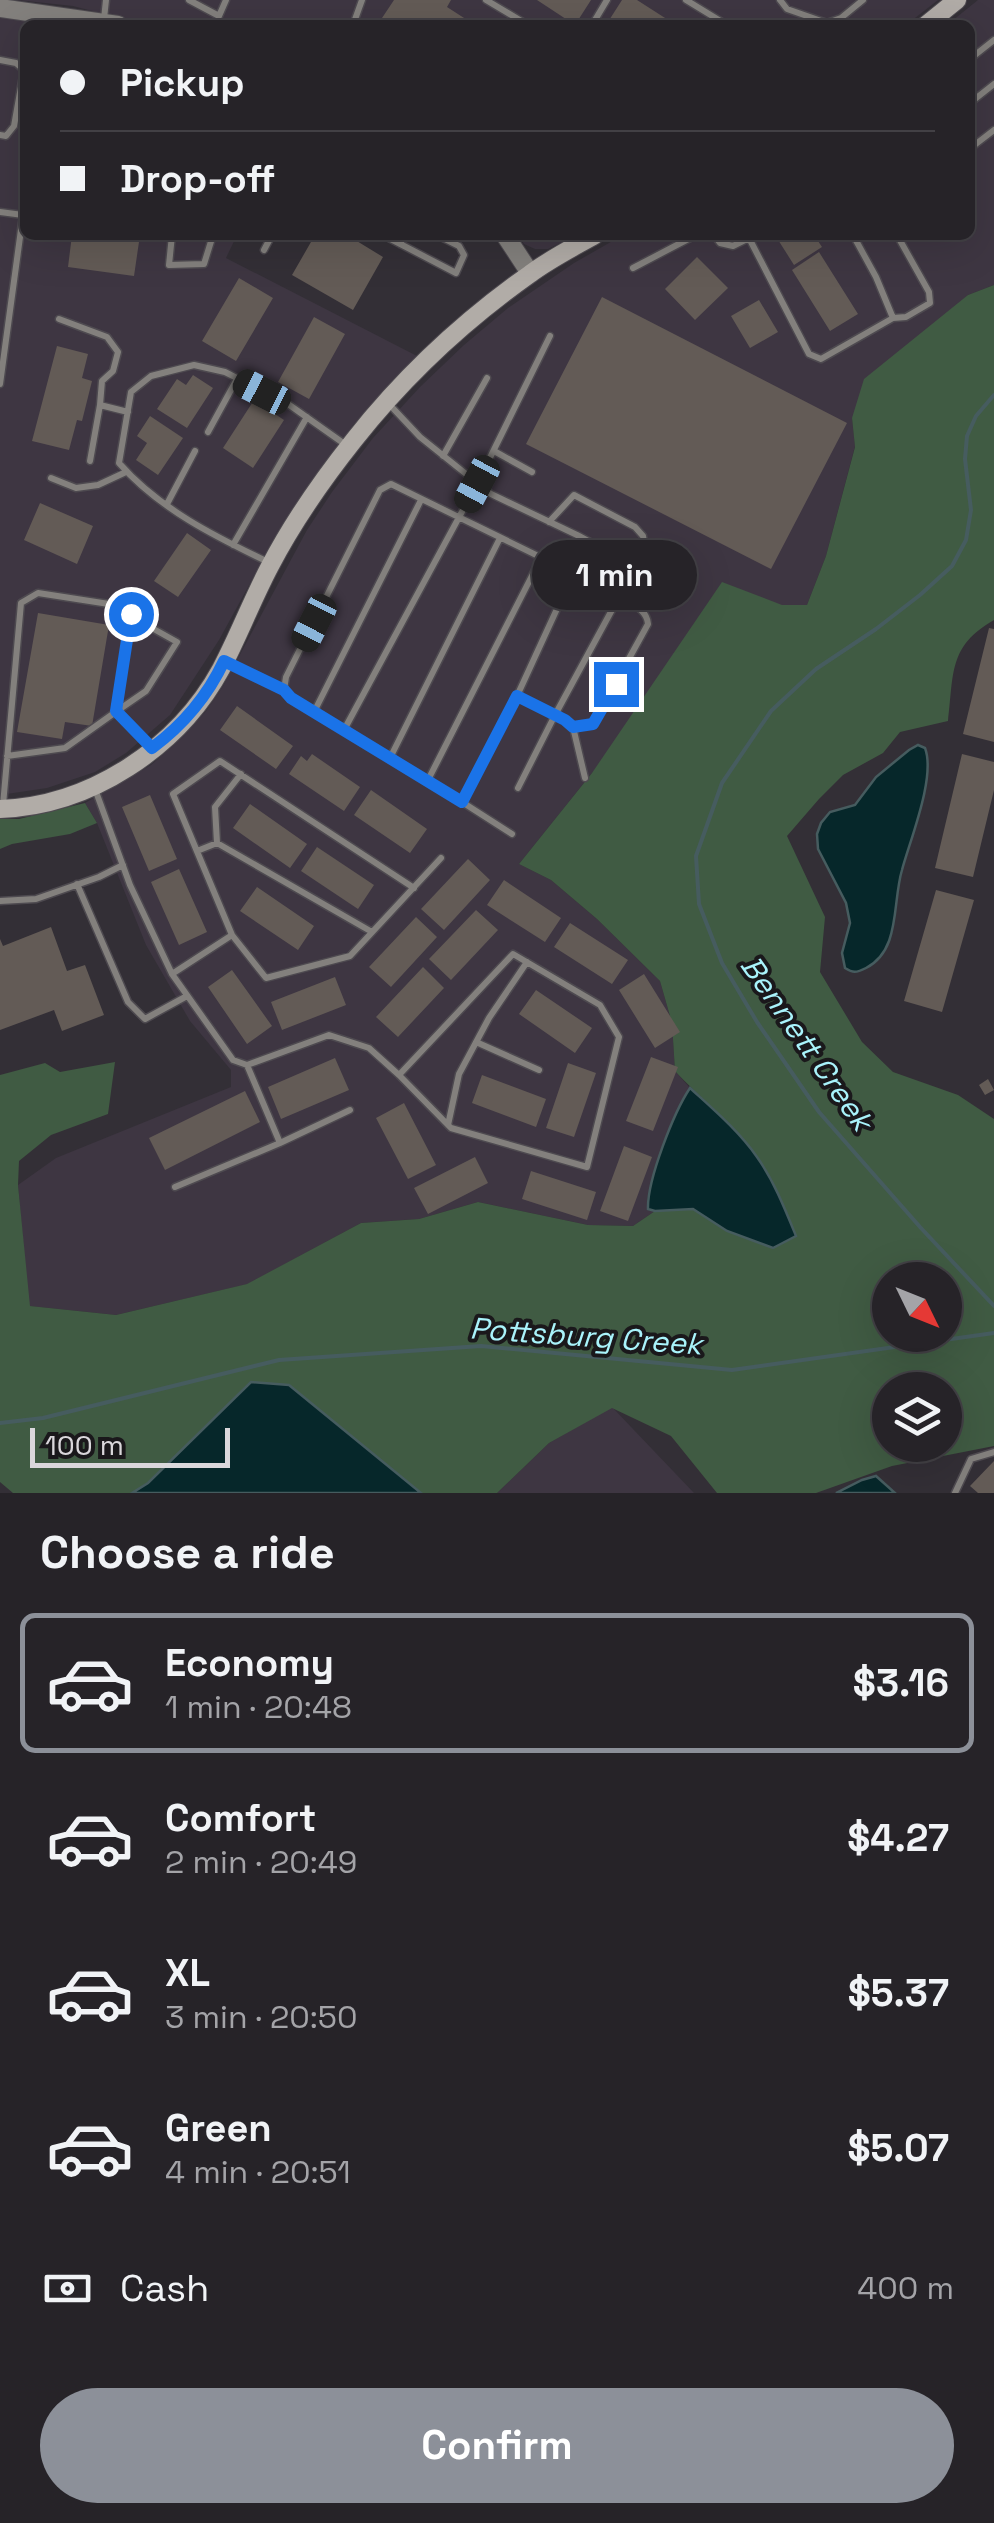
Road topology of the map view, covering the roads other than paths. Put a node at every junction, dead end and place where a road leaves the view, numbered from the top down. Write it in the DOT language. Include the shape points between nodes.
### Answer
graph roads {
  1 [pos="189,0"];
  2 [pos="226,0"];
  3 [pos="486,0"];
  4 [pos="686,0"];
  5 [pos="780,0"];
  6 [pos="862,0"];
  7 [pos="957,0"];
  8 [pos="0,8"];
  9 [pos="89,20"];
  10 [pos="520,20"];
  11 [pos="719,20"];
  12 [pos="819,20"];
  13 [pos="835,20"];
  14 [pos="932,20"];
  15 [pos="20,92"];
  16 [pos="0,135"];
  17 [pos="20,236"];
  18 [pos="171,240"];
  19 [pos="211,240"];
  20 [pos="269,240"];
  21 [pos="392,240"];
  22 [pos="403,240"];
  23 [pos="447,240"];
  24 [pos="507,240"];
  25 [pos="586,240"];
  26 [pos="686,240"];
  27 [pos="718,240"];
  28 [pos="745,240"];
  29 [pos="750,240"];
  30 [pos="857,240"];
  31 [pos="900,240"];
  32 [pos="400,244"];
  33 [pos="264,250"];
  34 [pos="633,268"];
  35 [pos="530,273"];
  36 [pos="893,318"];
  37 [pos="59,319"];
  38 [pos="550,336"];
  39 [pos="487,378"];
  40 [pos="238,379"];
  41 [pos="0,384"];
  42 [pos="387,402"];
  43 [pos="100,405"];
  44 [pos="128,412"];
  45 [pos="307,418"];
  46 [pos="208,432"];
  47 [pos="348,446"];
  48 [pos="195,451"];
  49 [pos="494,451"];
  50 [pos="443,456"];
  51 [pos="90,461"];
  52 [pos="126,472"];
  53 [pos="532,472"];
  54 [pos="51,478"];
  55 [pos="477,484"];
  56 [pos="421,500"];
  57 [pos="167,504"];
  58 [pos="459,518"];
  59 [pos="549,522"];
  60 [pos="500,538"];
  61 [pos="233,545"];
  62 [pos="541,558"];
  63 [pos="271,563"];
  64 [pos="635,567"];
  65 [pos="573,574"];
  66 [pos="686,594"];
  67 [pos="620,596"];
  68 [pos="131,614"];
  69 [pos="224,661"];
  70 [pos="284,690"];
  71 [pos="517,696"];
  72 [pos="116,711"];
  73 [pos="314,712"];
  74 [pos="555,715"];
  75 [pos="573,727"];
  76 [pos="344,730"];
  77 [pos="152,748"];
  78 [pos="7,756"];
  79 [pos="390,758"];
  80 [pos="241,774"];
  81 [pos="585,778"];
  82 [pos="428,780"];
  83 [pos="94,788"];
  84 [pos="518,788"];
  85 [pos="462,802"];
  86 [pos="1,809"];
  87 [pos="512,834"];
  88 [pos="218,843"];
  89 [pos="197,851"];
  90 [pos="441,858"];
  91 [pos="123,865"];
  92 [pos="77,884"];
  93 [pos="414,888"];
  94 [pos="0,901"];
  95 [pos="372,932"];
  96 [pos="232,934"];
  97 [pos="527,962"];
  98 [pos="172,974"];
  99 [pos="187,996"];
  100 [pos="476,1042"];
  101 [pos="247,1065"];
  102 [pos="538,1070"];
  103 [pos="400,1075"];
  104 [pos="350,1110"];
  105 [pos="448,1125"];
  106 [pos="280,1142"];
  107 [pos="174,1187"];
  108 [pos="994,1452"];
  109 [pos="955,1493"];
  1 -- 2 [label="lane" via="219,16"];
  3 -- 10 [label="lane"];
  4 -- 11 [label="lane"];
  5 -- 12 [label="lane"];
  6 -- 13 [label="lane"];
  7 -- 14 [label="main road"];
  8 -- 9 [label="street"];
  15 -- 16 [label="lane" via="14,126"];
  17 -- 41 [label="lane"];
  18 -- 19 [label="lane" via="168,265 204,264"];
  20 -- 33 [label="lane"];
  21 -- 32 [label="lane"];
  22 -- 32 [label="lane"];
  23 -- 32 [label="lane" via="464,255 456,273"];
  24 -- 35 [label="street"];
  25 -- 35 [label="main road"];
  26 -- 34 [label="lane"];
  27 -- 28 [label="lane" via="733,246"];
  29 -- 36 [label="lane" via="810,354 821,359"];
  30 -- 36 [label="lane"];
  31 -- 36 [label="lane" via="930,303"];
  35 -- 42 [label="main road"];
  37 -- 43 [label="lane" via="108,337 118,352 113,372 102,381"];
  38 -- 49 [label="lane"];
  39 -- 50 [label="lane"];
  40 -- 44 [label="lane" via="194,365 151,376 132,392"];
  40 -- 45 [label="lane"];
  40 -- 46 [label="lane"];
  42 -- 47 [label="main road"];
  42 -- 50 [label="lane"];
  43 -- 44 [label="lane"];
  43 -- 51 [label="lane"];
  44 -- 52 [label="lane" via="119,463"];
  45 -- 47 [label="lane"];
  45 -- 61 [label="lane"];
  47 -- 63 [label="main road"];
  48 -- 57 [label="lane"];
  49 -- 53 [label="lane"];
  49 -- 55 [label="lane"];
  50 -- 55 [label="lane"];
  52 -- 54 [label="lane" via="76,488"];
  52 -- 57 [label="lane"];
  55 -- 58 [label="lane"];
  55 -- 59 [label="lane"];
  56 -- 58 [label="lane"];
  56 -- 70 [label="lane" via="391,484 380,490"];
  56 -- 73 [label="lane"];
  57 -- 61 [label="lane"];
  58 -- 60 [label="lane"];
  58 -- 76 [label="lane"];
  59 -- 64 [label="lane"];
  59 -- 64 [label="lane" via="574,495 636,526 645,549"];
  60 -- 62 [label="lane"];
  60 -- 79 [label="lane"];
  61 -- 63 [label="lane"];
  62 -- 65 [label="lane"];
  62 -- 82 [label="lane"];
  63 -- 69 [label="main road"];
  64 -- 66 [label="lane"];
  64 -- 67 [label="lane"];
  65 -- 67 [label="lane"];
  65 -- 71 [label="lane"];
  67 -- 74 [label="lane"];
  67 -- 75 [label="lane" via="644,612 648,624 593,724"];
  68 -- 72 [label="lane"];
  68 -- 72 [label="lane" via="178,642 146,691"];
  68 -- 78 [label="lane" via="109,604 38,594 21,603"];
  69 -- 70 [label="lane"];
  69 -- 77 [label="main road" via="195,708"];
  70 -- 73 [label="lane"];
  71 -- 74 [label="lane"];
  71 -- 85 [label="lane"];
  72 -- 77 [label="lane"];
  72 -- 78 [label="lane" via="66,748"];
  73 -- 76 [label="lane"];
  74 -- 75 [label="lane"];
  74 -- 84 [label="lane"];
  75 -- 81 [label="lane"];
  76 -- 79 [label="lane"];
  77 -- 83 [label="main road"];
  78 -- 86 [label="lane"];
  79 -- 82 [label="lane"];
  80 -- 88 [label="lane" via="215,807"];
  80 -- 89 [label="lane" via="220,761 174,794"];
  80 -- 93 [label="lane"];
  82 -- 85 [label="lane"];
  83 -- 86 [label="main road"];
  83 -- 91 [label="lane"];
  85 -- 87 [label="lane"];
  88 -- 89 [label="lane"];
  88 -- 95 [label="lane"];
  89 -- 96 [label="lane"];
  90 -- 93 [label="lane"];
  91 -- 92 [label="lane"];
  91 -- 98 [label="lane"];
  92 -- 94 [label="lane" via="36,899"];
  92 -- 99 [label="lane" via="128,1002 144,1019"];
  93 -- 95 [label="lane"];
  95 -- 96 [label="lane" via="350,956 266,978"];
  96 -- 98 [label="lane"];
  97 -- 100 [label="lane"];
  97 -- 103 [label="lane" via="514,954"];
  97 -- 105 [label="lane" via="600,1006 619,1037 587,1167"];
  98 -- 99 [label="lane"];
  99 -- 101 [label="lane" via="232,1060"];
  100 -- 102 [label="lane"];
  100 -- 105 [label="lane" via="459,1074"];
  101 -- 103 [label="lane" via="329,1036 370,1048"];
  101 -- 106 [label="lane"];
  103 -- 105 [label="lane"];
  104 -- 106 [label="lane"];
  106 -- 107 [label="lane"];
  108 -- 109 [label="lane" via="970,1459"];
}
